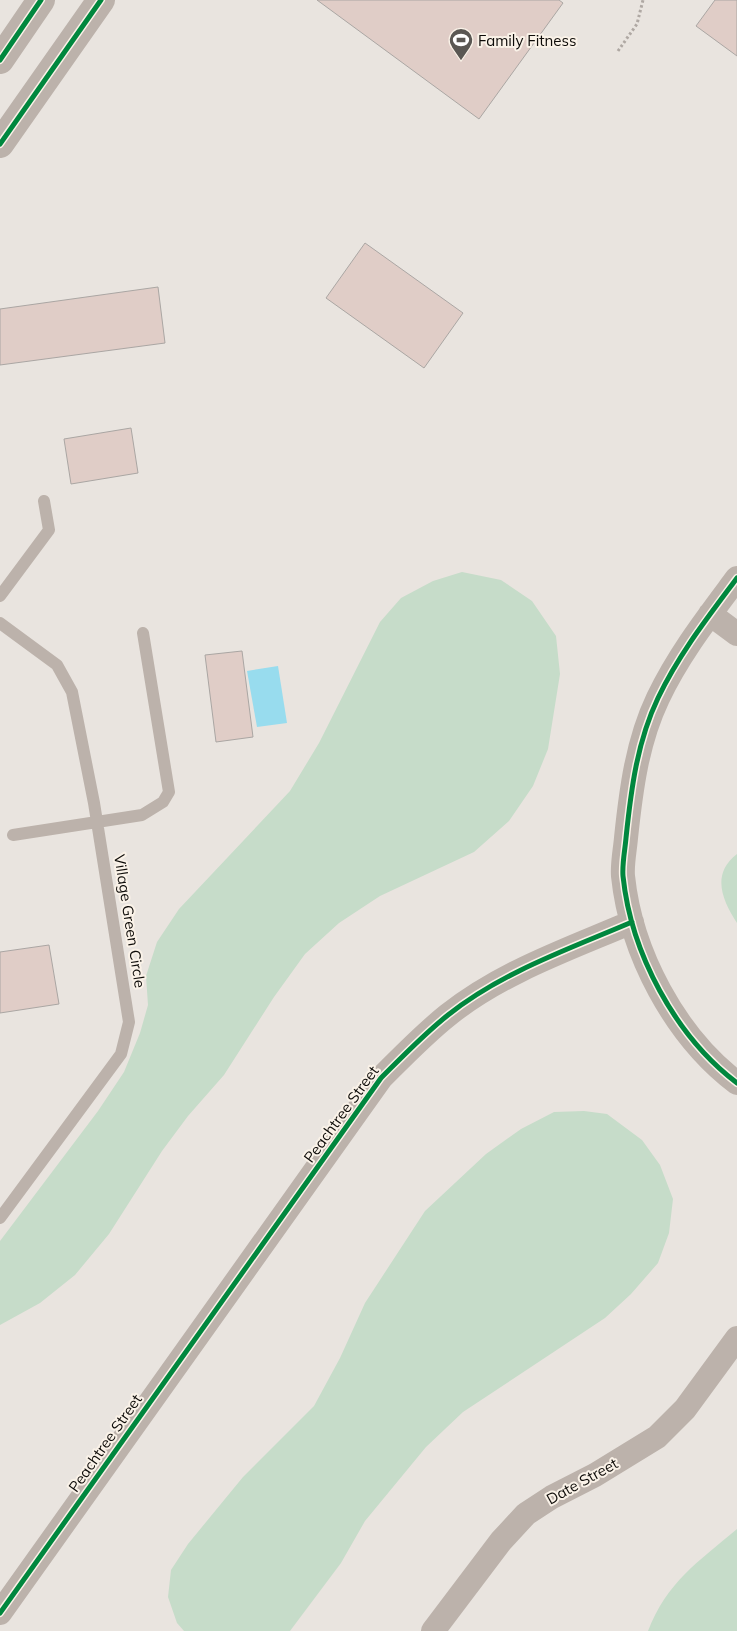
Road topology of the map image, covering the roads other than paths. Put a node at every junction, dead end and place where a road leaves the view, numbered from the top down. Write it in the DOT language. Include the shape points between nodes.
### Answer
graph roads {
  1 [pos="41,0"];
  2 [pos="101,0"];
  3 [pos="0,60"];
  4 [pos="0,144"];
  5 [pos="44,501"];
  6 [pos="737,578"];
  7 [pos="0,596"];
  8 [pos="710,614"];
  9 [pos="0,623"];
  10 [pos="144,633"];
  11 [pos="737,634"];
  12 [pos="98,824"];
  13 [pos="14,835"];
  14 [pos="632,922"];
  15 [pos="737,1083"];
  16 [pos="0,1218"];
  17 [pos="737,1338"];
  18 [pos="0,1613"];
  19 [pos="434,1631"];
  1 -- 3 [label="street"];
  2 -- 4 [label="street"];
  5 -- 7 [label="lane" via="49,530"];
  6 -- 8 [label="street"];
  8 -- 11 [label="street"];
  8 -- 14 [label="street" via="677,661 657,700 640,748 631,785 623,874"];
  9 -- 12 [label="lane, Village Green Circle" via="57,665 72,692"];
  10 -- 12 [label="lane" via="169,792 163,802 142,815"];
  12 -- 13 [label="lane"];
  12 -- 16 [label="lane, Village Green Circle" via="129,1022 121,1054"];
  14 -- 15 [label="street" via="654,979 678,1022 717,1068"];
  14 -- 18 [label="street, Peachtree Street" via="517,972 486,989 449,1015 381,1078"];
  17 -- 19 [label="street, Date Street" via="685,1409 657,1437 526,1514 501,1541"];
}
